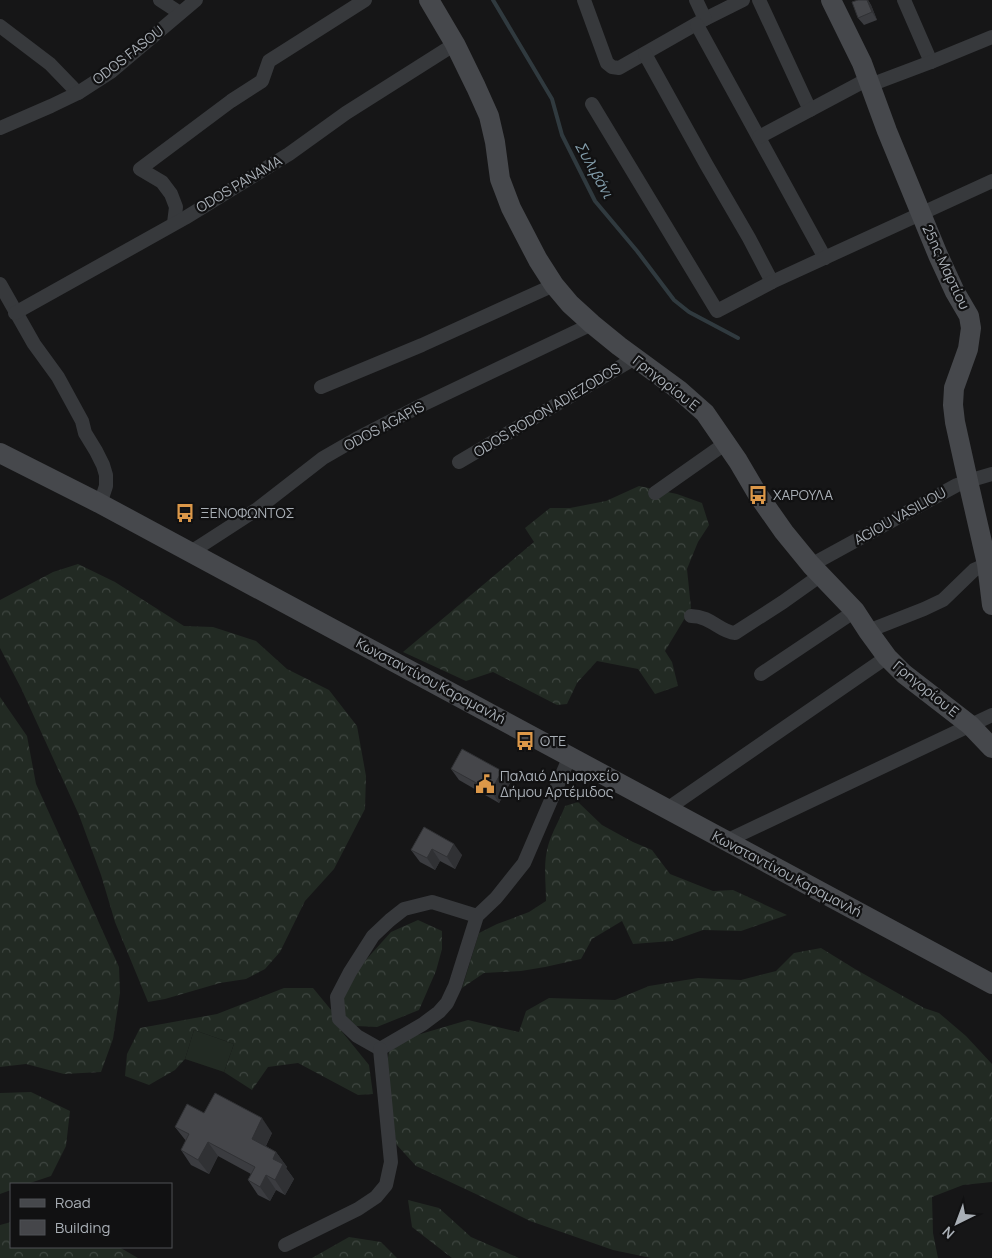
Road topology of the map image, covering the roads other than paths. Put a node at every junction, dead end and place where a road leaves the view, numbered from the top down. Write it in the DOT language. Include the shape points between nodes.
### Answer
graph roads {
  1 [pos="160,0"];
  2 [pos="196,0"];
  3 [pos="364,0"];
  4 [pos="429,0"];
  5 [pos="584,0"];
  6 [pos="696,0"];
  7 [pos="743,0"];
  8 [pos="759,0"];
  9 [pos="831,0"];
  10 [pos="904,0"];
  11 [pos="180,13"];
  12 [pos="701,22"];
  13 [pos="1,27"];
  14 [pos="992,36"];
  15 [pos="455,44"];
  16 [pos="645,54"];
  17 [pos="931,62"];
  18 [pos="869,82"];
  19 [pos="78,93"];
  20 [pos="592,104"];
  21 [pos="810,110"];
  22 [pos="0,128"];
  23 [pos="759,137"];
  24 [pos="992,181"];
  25 [pos="922,214"];
  26 [pos="174,223"];
  27 [pos="825,258"];
  28 [pos="772,282"];
  29 [pos="0,284"];
  30 [pos="554,284"];
  31 [pos="15,313"];
  32 [pos="592,324"];
  33 [pos="634,358"];
  34 [pos="321,387"];
  35 [pos="726,444"];
  36 [pos="2,456"];
  37 [pos="459,462"];
  38 [pos="992,474"];
  39 [pos="968,480"];
  40 [pos="655,493"];
  41 [pos="99,503"];
  42 [pos="191,552"];
  43 [pos="990,563"];
  44 [pos="816,570"];
  45 [pos="992,605"];
  46 [pos="855,612"];
  47 [pos="691,616"];
  48 [pos="868,631"];
  49 [pos="887,657"];
  50 [pos="762,674"];
  51 [pos="992,715"];
  52 [pos="970,725"];
  53 [pos="992,748"];
  54 [pos="570,756"];
  55 [pos="667,809"];
  56 [pos="726,841"];
  57 [pos="477,916"];
  58 [pos="992,984"];
  59 [pos="380,1048"];
  60 [pos="285,1245"];
  1 -- 11 [label="street"];
  2 -- 11 [label="street, ODOS FASOU"];
  3 -- 26 [label="street" via="269,61 262,81 140,169 162,182 170,194 176,207"];
  4 -- 15 [label="street, Γρηγορίου Ε"];
  5 -- 16 [label="street" via="607,63 619,68"];
  6 -- 12 [label="street"];
  7 -- 12 [label="street"];
  8 -- 21 [label="street"];
  9 -- 18 [label="street, 25ης Μαρτίου"];
  10 -- 17 [label="street"];
  11 -- 19 [label="street, ODOS FASOU" via="112,71"];
  12 -- 16 [label="street"];
  12 -- 23 [label="street"];
  13 -- 19 [label="street" via="50,64"];
  14 -- 17 [label="street"];
  15 -- 26 [label="street, ODOS PANAMA" via="346,113 289,154"];
  15 -- 30 [label="street, Γρηγορίου Ε" via="489,116 500,179 510,208"];
  16 -- 28 [label="street"];
  17 -- 18 [label="street"];
  18 -- 21 [label="street"];
  18 -- 25 [label="street, 25ης Μαρτίου"];
  19 -- 22 [label="street, ODOS FASOU"];
  20 -- 28 [label="street" via="717,311"];
  21 -- 23 [label="street"];
  23 -- 27 [label="street"];
  24 -- 25 [label="street"];
  25 -- 27 [label="street"];
  25 -- 39 [label="street, 25ης Μαρτίου" via="955,292 969,316 968,349 954,388 953,405"];
  26 -- 31 [label="street, ODOS PANAMA"];
  27 -- 28 [label="street"];
  29 -- 31 [label="street"];
  30 -- 32 [label="street, Γρηγορίου Ε"];
  30 -- 34 [label="street"];
  31 -- 41 [label="street" via="58,377 103,465 106,486"];
  32 -- 33 [label="street, Γρηγορίου Ε"];
  32 -- 42 [label="street, ODOS AGAPIS" via="422,405 324,458 256,510"];
  33 -- 35 [label="street, Γρηγορίου Ε" via="680,390 704,412"];
  33 -- 37 [label="street, ODOS RODON ADIEZODOS"];
  35 -- 40 [label="street"];
  35 -- 44 [label="street, Γρηγορίου Ε" via="784,532"];
  36 -- 41 [label="street, Κωνσταντίνου Καραμανλή"];
  38 -- 39 [label="street, AGIOU VASILIOU"];
  39 -- 43 [label="street, 25ης Μαρτίου"];
  39 -- 44 [label="street, AGIOU VASILIOU"];
  41 -- 42 [label="street, Κωνσταντίνου Καραμανλή"];
  42 -- 54 [label="street, Κωνσταντίνου Καραμανλή"];
  43 -- 45 [label="street, 25ης Μαρτίου"];
  43 -- 48 [label="street" via="974,570 943,600"];
  44 -- 46 [label="street, Γρηγορίου Ε"];
  44 -- 47 [label="street, AGIOU VASILIOU" via="783,602 735,632 728,632 699,616"];
  46 -- 48 [label="street, Γρηγορίου Ε"];
  46 -- 50 [label="street"];
  48 -- 49 [label="street, Γρηγορίου Ε"];
  49 -- 52 [label="street, Γρηγορίου Ε"];
  49 -- 55 [label="street"];
  51 -- 52 [label="street"];
  52 -- 53 [label="street, Γρηγορίου Ε"];
  52 -- 56 [label="street"];
  54 -- 55 [label="street, Κωνσταντίνου Καραμανλή"];
  54 -- 57 [label="street" via="524,863"];
  55 -- 56 [label="street, Κωνσταντίνου Καραμανλή"];
  56 -- 58 [label="street, Κωνσταντίνου Καραμανλή"];
  57 -- 59 [label="street" via="447,1003 423,1024"];
  57 -- 59 [label="street" via="432,902 404,909 373,936 337,997 339,1019 357,1036"];
  59 -- 60 [label="street" via="392,1162 386,1185 376,1197 358,1209"];
}
